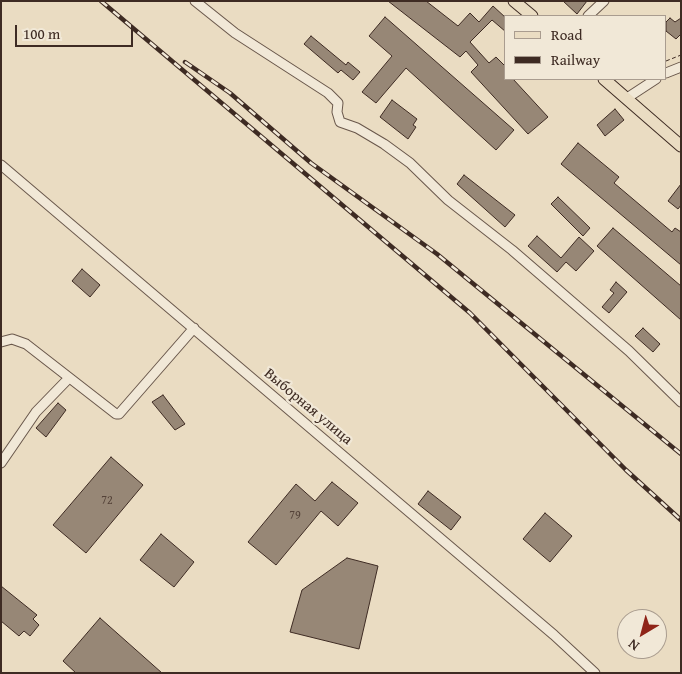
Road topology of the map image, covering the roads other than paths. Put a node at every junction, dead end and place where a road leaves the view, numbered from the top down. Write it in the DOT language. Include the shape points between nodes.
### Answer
graph roads {
  1 [pos="195,1"];
  2 [pos="514,1"];
  3 [pos="604,1"];
  4 [pos="531,15"];
  5 [pos="589,15"];
  6 [pos="681,67"];
  7 [pos="667,73"];
  8 [pos="605,80"];
  9 [pos="637,80"];
  10 [pos="654,80"];
  11 [pos="644,86"];
  12 [pos="627,98"];
  13 [pos="681,146"];
  14 [pos="1,165"];
  15 [pos="194,328"];
  16 [pos="1,342"];
  17 [pos="69,378"];
  18 [pos="681,402"];
  19 [pos="1,463"];
  20 [pos="595,673"];
  1 -- 18 [label="street" via="235,32 328,92 338,103 340,122 358,128 410,164 448,200 512,250 629,351"];
  2 -- 4 [label="main road"];
  3 -- 5 [label="street"];
  6 -- 7 [label="street"];
  8 -- 12 [label="main road"];
  9 -- 11 [label="street"];
  10 -- 11 [label="street"];
  11 -- 12 [label="street"];
  12 -- 13 [label="main road"];
  14 -- 15 [label="street, Выборная улица"];
  15 -- 17 [label="street" via="119,414"];
  15 -- 20 [label="street, Выборная улица" via="554,634"];
  16 -- 17 [label="street" via="12,339 26,344"];
  17 -- 19 [label="street" via="36,412"];
}
